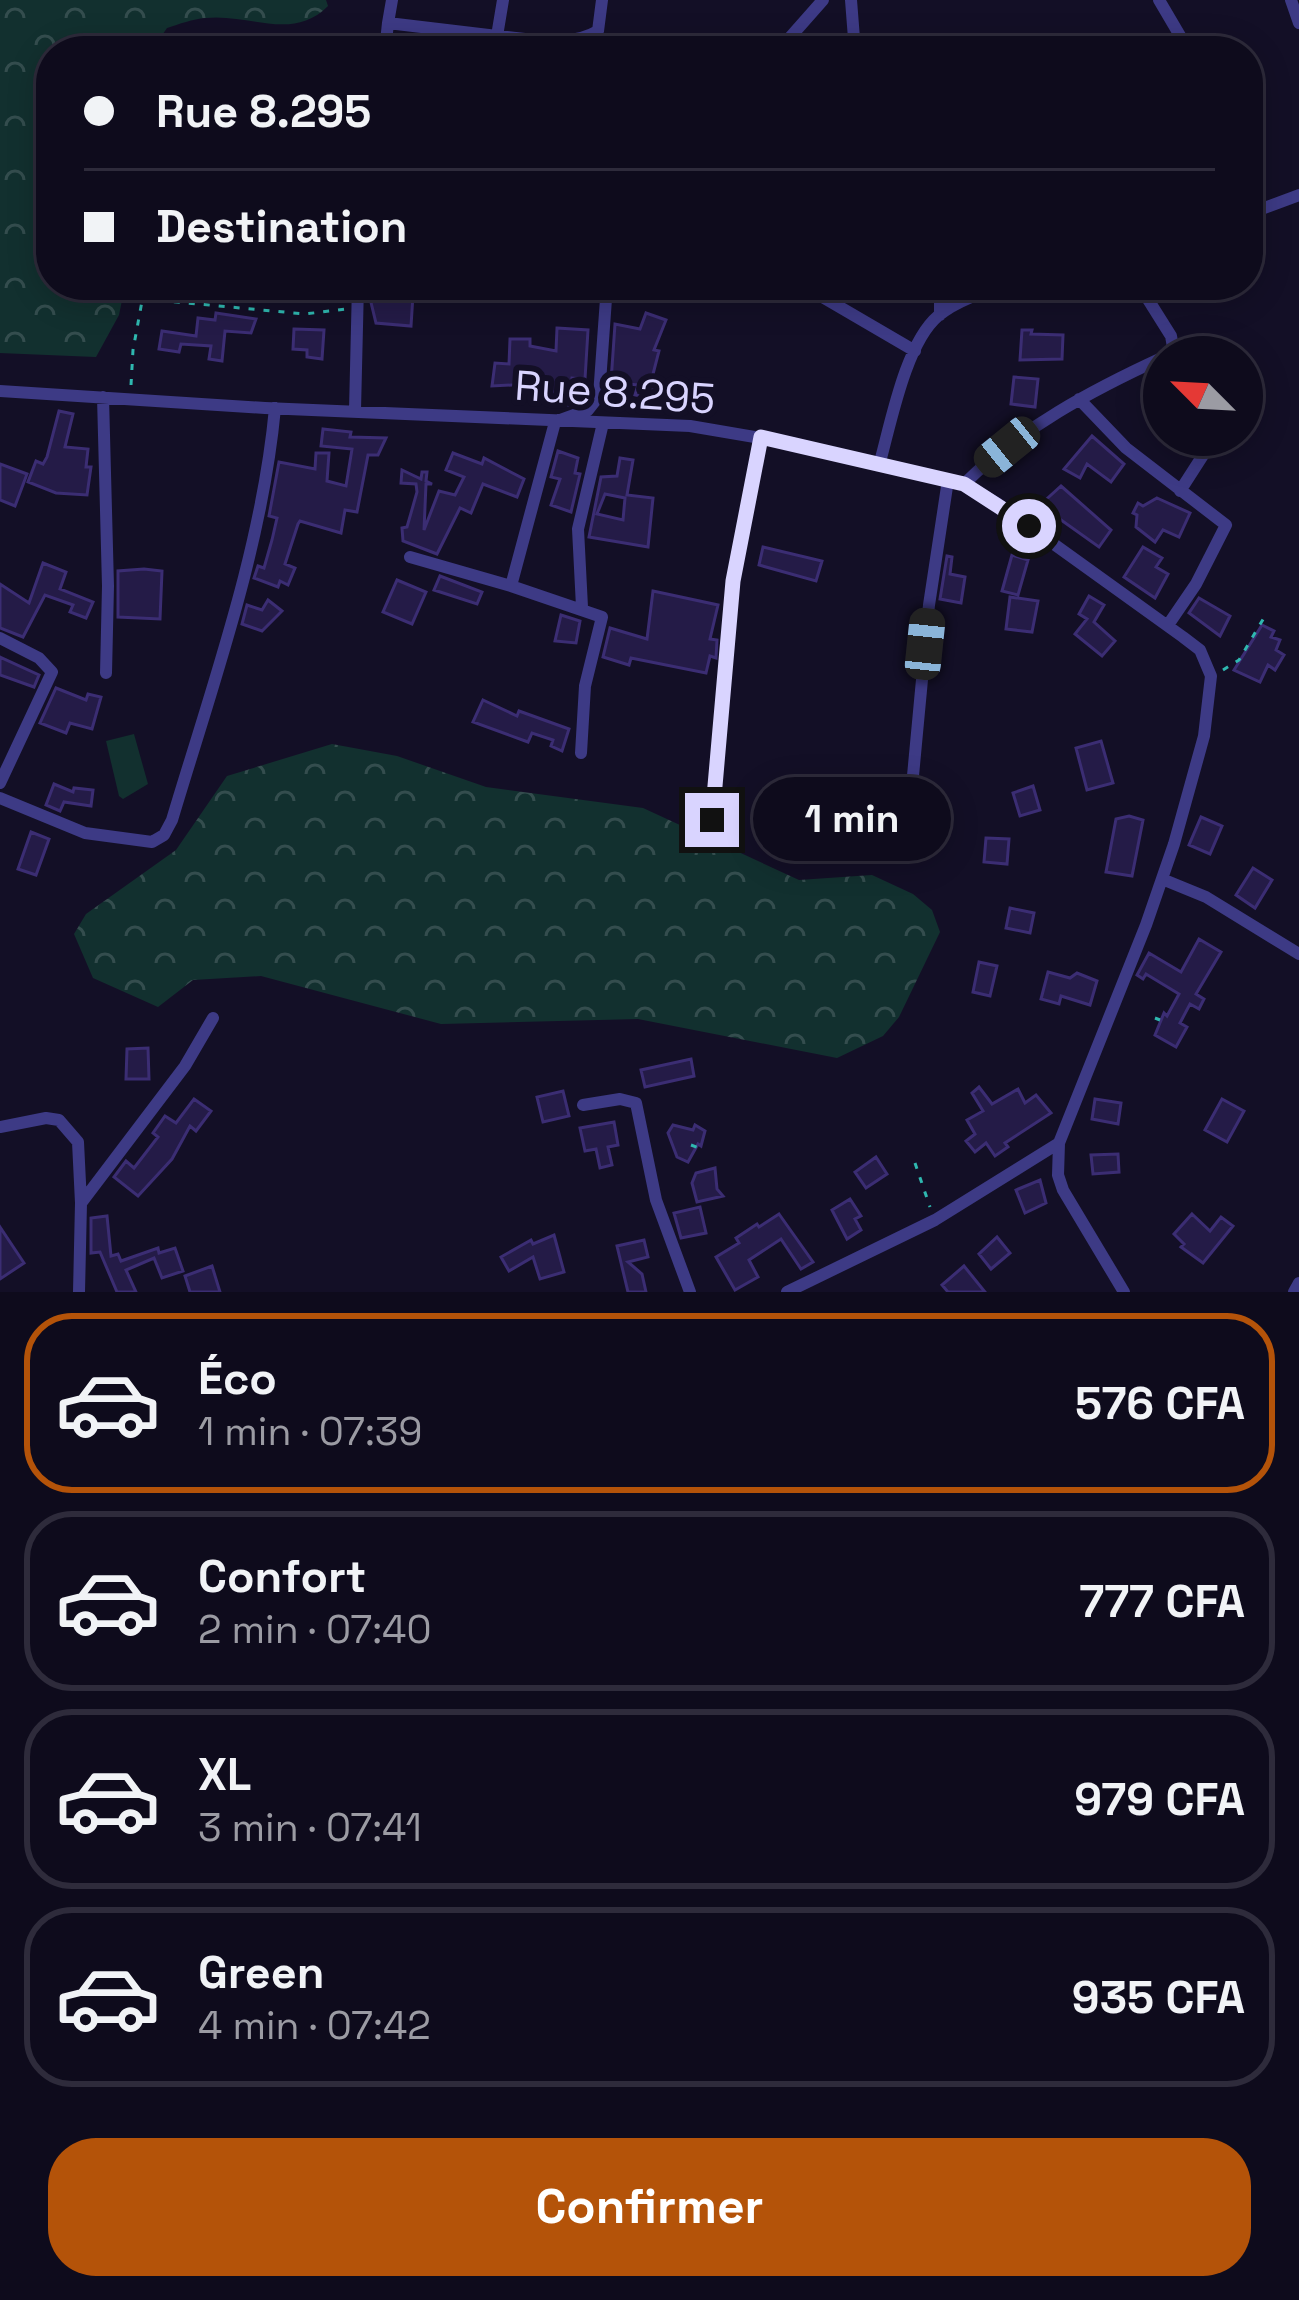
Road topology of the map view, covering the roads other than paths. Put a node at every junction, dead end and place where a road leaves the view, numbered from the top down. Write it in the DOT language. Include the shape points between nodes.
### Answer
graph roads {
  1 [pos="392,0"];
  2 [pos="503,0"];
  3 [pos="602,0"];
  4 [pos="823,0"];
  5 [pos="850,0"];
  6 [pos="1159,0"];
  7 [pos="1291,0"];
  8 [pos="388,22"];
  9 [pos="1299,23"];
  10 [pos="387,36"];
  11 [pos="457,36"];
  12 [pos="498,36"];
  13 [pos="589,36"];
  14 [pos="791,36"];
  15 [pos="854,36"];
  16 [pos="1180,36"];
  17 [pos="1299,195"];
  18 [pos="1263,208"];
  19 [pos="358,300"];
  20 [pos="606,300"];
  21 [pos="828,300"];
  22 [pos="940,300"];
  23 [pos="973,300"];
  24 [pos="1148,300"];
  25 [pos="940,315"];
  26 [pos="1171,336"];
  27 [pos="915,351"];
  28 [pos="1143,366"];
  29 [pos="0,391"];
  30 [pos="103,397"];
  31 [pos="1079,399"];
  32 [pos="275,408"];
  33 [pos="355,410"];
  34 [pos="555,422"];
  35 [pos="603,423"];
  36 [pos="761,437"];
  37 [pos="1202,456"];
  38 [pos="880,462"];
  39 [pos="948,480"];
  40 [pos="964,484"];
  41 [pos="1180,491"];
  42 [pos="410,557"];
  43 [pos="512,586"];
  44 [pos="582,607"];
  45 [pos="1168,626"];
  46 [pos="0,638"];
  47 [pos="106,673"];
  48 [pos="581,753"];
  49 [pos="0,783"];
  50 [pos="0,798"];
  51 [pos="712,820"];
  52 [pos="908,829"];
  53 [pos="1162,879"];
  54 [pos="1299,954"];
  55 [pos="213,1018"];
  56 [pos="583,1105"];
  57 [pos="0,1127"];
  58 [pos="1060,1143"];
  59 [pos="81,1203"];
  60 [pos="1299,1283"];
  61 [pos="80,1292"];
  62 [pos="690,1292"];
  63 [pos="787,1292"];
  64 [pos="1124,1292"];
  65 [pos="1294,1292"];
  1 -- 8 [label="street"];
  2 -- 12 [label="street"];
  3 -- 13 [label="street" via="598,31"];
  4 -- 14 [label="street"];
  5 -- 15 [label="street"];
  6 -- 16 [label="street"];
  7 -- 9 [label="street"];
  8 -- 10 [label="street"];
  8 -- 11 [label="street"];
  17 -- 18 [label="street"];
  19 -- 33 [label="street"];
  20 -- 34 [label="street" via="599,396 588,410"];
  21 -- 27 [label="street"];
  22 -- 25 [label="street"];
  23 -- 25 [label="street"];
  24 -- 26 [label="street"];
  25 -- 27 [label="street"];
  27 -- 38 [label="street"];
  28 -- 31 [label="street"];
  29 -- 30 [label="street, Rue 8.295"];
  30 -- 32 [label="street, Rue 8.295"];
  30 -- 47 [label="street"];
  31 -- 40 [label="street"];
  31 -- 41 [label="street"];
  32 -- 33 [label="street, Rue 8.295"];
  32 -- 50 [label="street" via="244,574 164,835 152,842 86,833"];
  33 -- 34 [label="street, Rue 8.295"];
  34 -- 35 [label="street, Rue 8.295"];
  34 -- 43 [label="street"];
  35 -- 36 [label="street, Rue 8.295"];
  35 -- 44 [label="street" via="578,529"];
  36 -- 38 [label="street, Rue 8.295"];
  36 -- 51 [label="street" via="733,581"];
  37 -- 41 [label="street"];
  38 -- 39 [label="street, Rue 8.295"];
  39 -- 40 [label="street, Rue 8.295"];
  39 -- 52 [label="street"];
  40 -- 45 [label="street, Rue 8.295"];
  41 -- 45 [label="street" via="1220,517 1226,532"];
  42 -- 43 [label="street"];
  43 -- 44 [label="street"];
  44 -- 48 [label="street" via="602,622 585,686"];
  45 -- 53 [label="street, Rue 8.295" via="1200,650 1211,676 1204,736"];
  46 -- 49 [label="street" via="52,672"];
  53 -- 54 [label="street"];
  53 -- 58 [label="street"];
  55 -- 59 [label="street"];
  56 -- 62 [label="street" via="636,1103 656,1200"];
  57 -- 59 [label="street" via="46,1118 70,1129"];
  58 -- 63 [label="street" via="935,1220"];
  58 -- 64 [label="street" via="1063,1190"];
  59 -- 61 [label="street"];
  60 -- 65 [label="street"];
}
